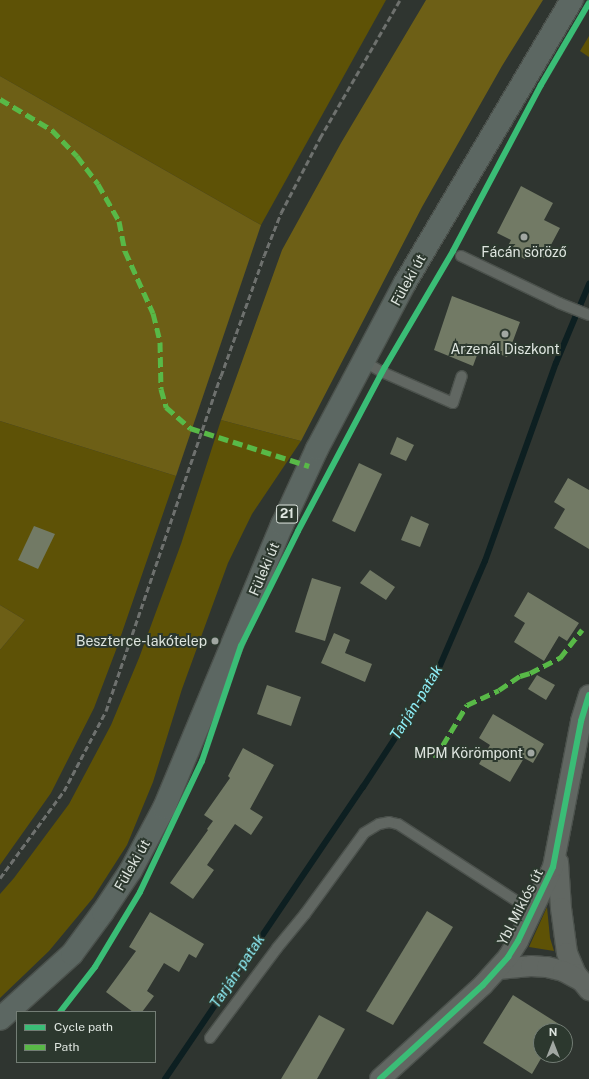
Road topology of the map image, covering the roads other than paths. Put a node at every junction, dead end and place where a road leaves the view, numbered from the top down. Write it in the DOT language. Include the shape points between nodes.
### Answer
graph roads {
  1 [pos="572,0"];
  2 [pos="461,256"];
  3 [pos="589,315"];
  4 [pos="364,361"];
  5 [pos="462,376"];
  6 [pos="589,695"];
  7 [pos="558,840"];
  8 [pos="532,911"];
  9 [pos="498,969"];
  10 [pos="585,985"];
  11 [pos="0,1019"];
  12 [pos="210,1038"];
  13 [pos="380,1079"];
  1 -- 4 [label="main road, Füleki út / 21" via="405,283"];
  2 -- 3 [label="lane"];
  4 -- 5 [label="lane" via="453,403"];
  4 -- 11 [label="main road, Füleki út / 21" via="309,466 164,808 131,870 72,954"];
  6 -- 7 [label="street, Ybl Miklós út" via="580,721"];
  7 -- 8 [label="street, Ybl Miklós út" via="551,874"];
  7 -- 10 [label="street" via="558,881 566,946 576,974"];
  8 -- 9 [label="street, Ybl Miklós út" via="518,941"];
  8 -- 12 [label="lane" via="398,824 379,824 364,833"];
  9 -- 10 [label="street" via="548,967 563,971"];
  9 -- 13 [label="street, Ybl Miklós út"];
}
